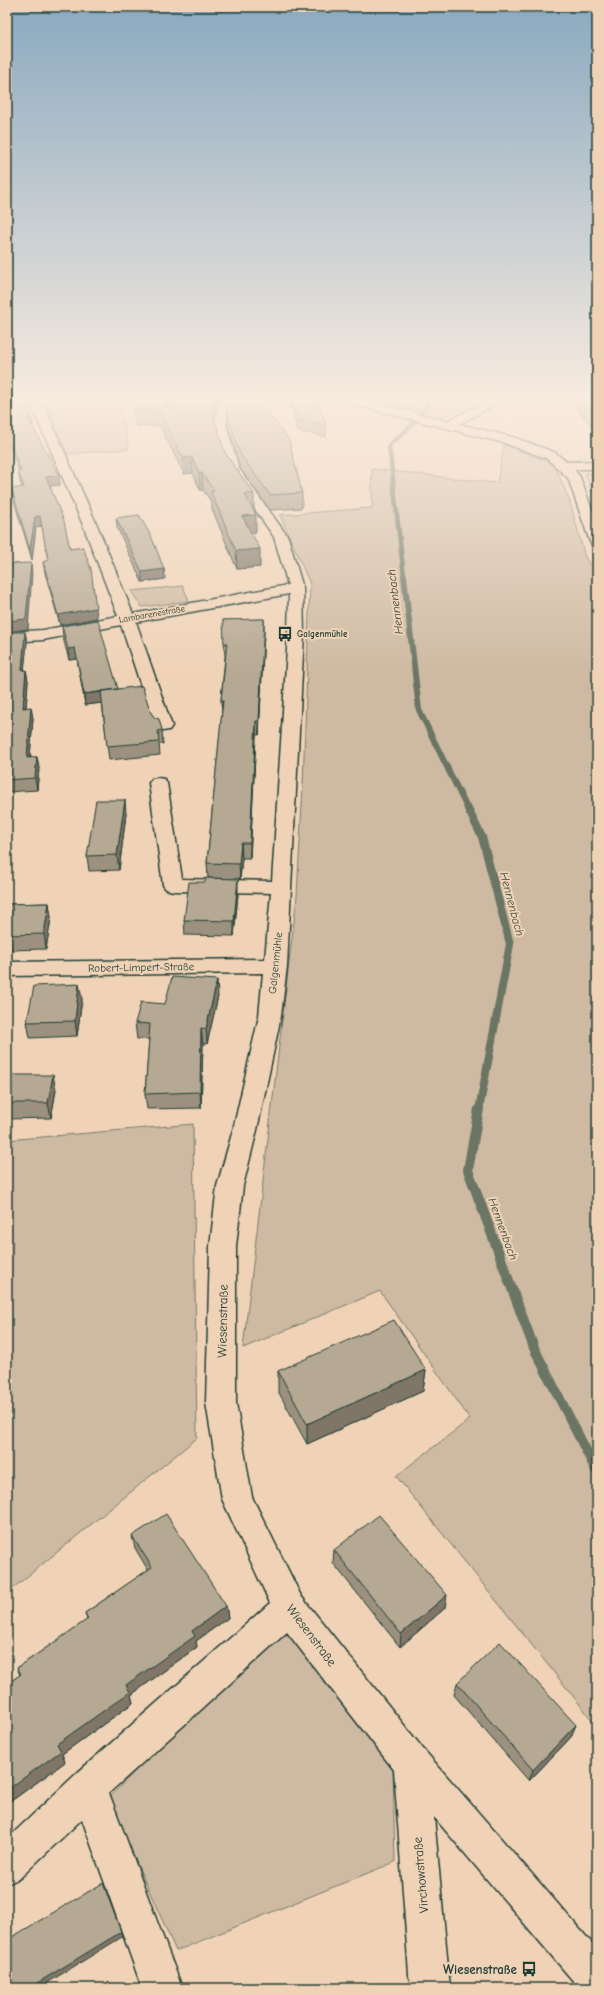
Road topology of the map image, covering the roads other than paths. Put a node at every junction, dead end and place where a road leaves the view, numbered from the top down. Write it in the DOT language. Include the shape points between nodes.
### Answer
graph roads {
  1 [pos="74,488"];
  2 [pos="246,488"];
  3 [pos="578,488"];
  4 [pos="597,542"];
  5 [pos="296,588"];
  6 [pos="127,619"];
  7 [pos="7,637"];
  8 [pos="163,726"];
  9 [pos="158,783"];
  10 [pos="282,887"];
  11 [pos="276,966"];
  12 [pos="7,969"];
  13 [pos="230,1186"];
  14 [pos="289,1608"];
  15 [pos="411,1763"];
  16 [pos="89,1787"];
  17 [pos="7,1865"];
  18 [pos="597,1979"];
  19 [pos="162,1988"];
  20 [pos="430,1988"];
  1 -- 6 [label="street"];
  2 -- 5 [label="street, Galgenmühle" via="281,537"];
  3 -- 4 [label="street"];
  5 -- 6 [label="street, Lambarenestraße"];
  5 -- 10 [label="street, Galgenmühle" via="296,634"];
  6 -- 7 [label="street, Lambarenestraße" via="43,635"];
  6 -- 8 [label="street"];
  9 -- 10 [label="street" via="173,885"];
  10 -- 11 [label="street, Galgenmühle"];
  11 -- 12 [label="street, Robert-Limpert-Straße"];
  11 -- 13 [label="street, Galgenmühle" via="270,1016"];
  13 -- 14 [label="street, Wiesenstraße" via="223,1246 221,1403 237,1498"];
  14 -- 15 [label="street, Wiesenstraße"];
  14 -- 16 [label="street"];
  15 -- 18 [label="street, Wiesenstraße"];
  15 -- 20 [label="street, Virchowstraße"];
  16 -- 17 [label="street"];
  16 -- 19 [label="street"];
}
